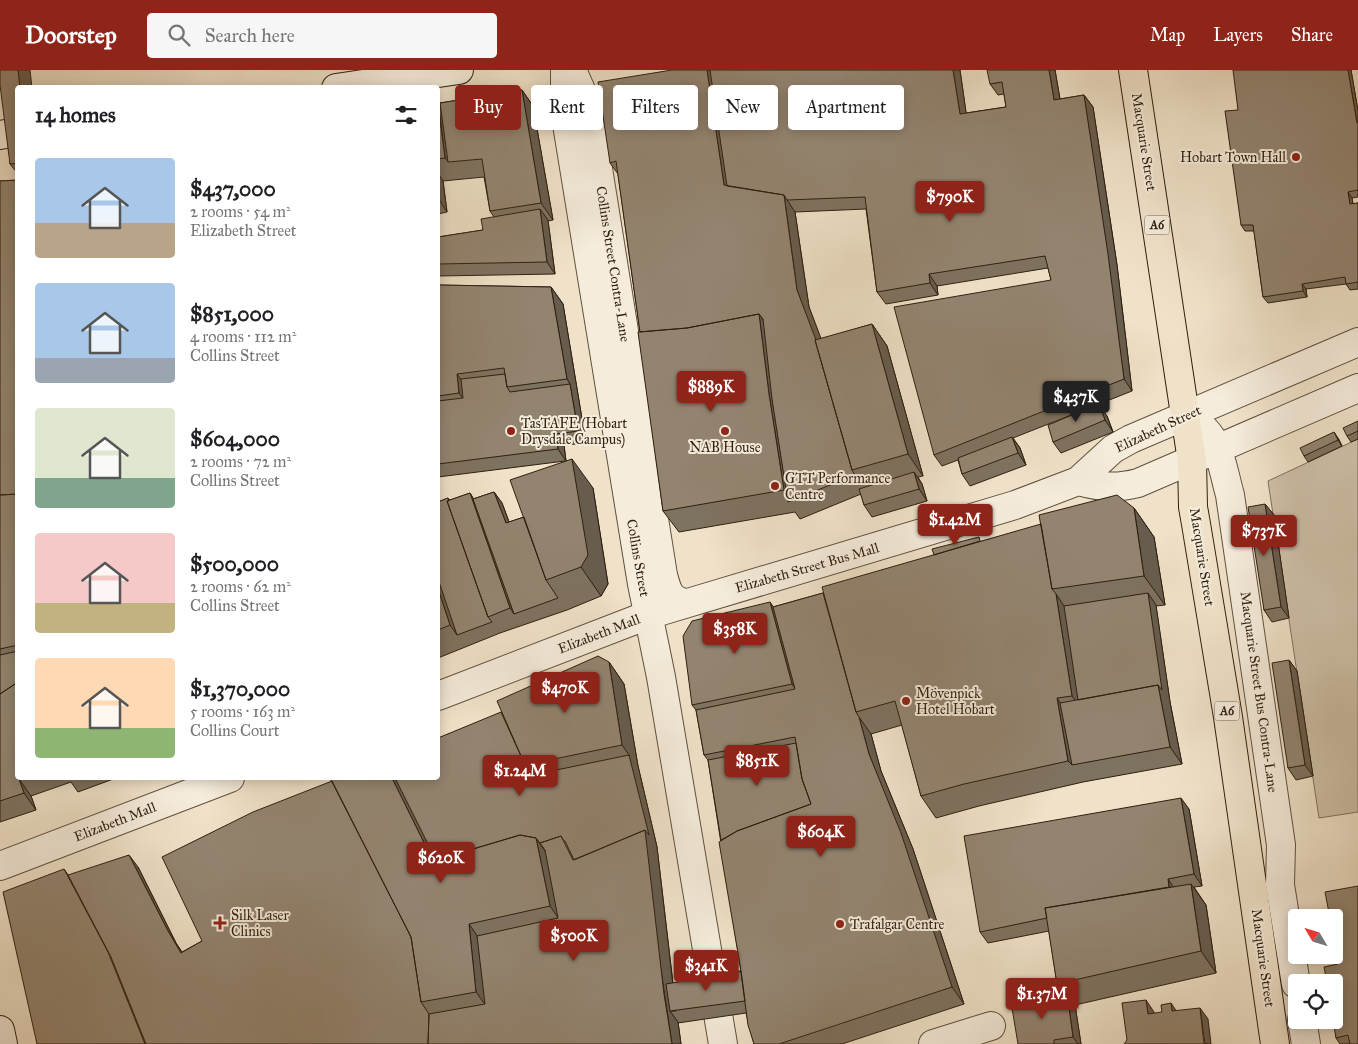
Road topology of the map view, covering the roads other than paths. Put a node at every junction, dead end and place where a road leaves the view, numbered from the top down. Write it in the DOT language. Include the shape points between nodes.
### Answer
graph roads {
  1 [pos="460,70"];
  2 [pos="565,70"];
  3 [pos="572,70"];
  4 [pos="1133,70"];
  5 [pos="357,85"];
  6 [pos="15,132"];
  7 [pos="0,135"];
  8 [pos="1358,342"];
  9 [pos="1358,388"];
  10 [pos="1186,415"];
  11 [pos="1218,450"];
  12 [pos="1192,461"];
  13 [pos="1078,481"];
  14 [pos="686,603"];
  15 [pos="648,615"];
  16 [pos="440,695"];
  17 [pos="225,780"];
  18 [pos="0,866"];
  19 [pos="1294,974"];
  20 [pos="991,1026"];
  21 [pos="1304,1029"];
  22 [pos="0,1030"];
  23 [pos="3,1044"];
  24 [pos="722,1044"];
  25 [pos="933,1044"];
  26 [pos="1275,1044"];
  27 [pos="1306,1044"];
  1 -- 5 [label="street"];
  2 -- 15 [label="street, Collins Street" via="565,112"];
  3 -- 14 [label="street, Collins Street Contra-Lane" via="588,106 667,589 673,599"];
  4 -- 10 [label="highway, Macquarie Street / A6"];
  6 -- 7 [label="street"];
  8 -- 10 [label="street, Elizabeth Street"];
  9 -- 11 [label="street"];
  10 -- 11 [label="street, Macquarie Street Bus Contra-Lane" via="1206,429"];
  10 -- 12 [label="highway, Macquarie Street / A6"];
  10 -- 13 [label="street, Elizabeth Street" via="1113,449"];
  11 -- 12 [label="street"];
  11 -- 19 [label="street, Macquarie Street Bus Contra-Lane" via="1231,505 1281,845 1280,885"];
  12 -- 13 [label="street" via="1120,488"];
  12 -- 26 [label="highway, Macquarie Street / A6" via="1193,507 1228,717"];
  13 -- 14 [label="street, Elizabeth Street Bus Mall" via="951,526"];
  14 -- 15 [label="street, Elizabeth Street Bus Mall"];
  15 -- 16 [label="street, Elizabeth Mall"];
  15 -- 24 [label="street, Collins Street"];
  17 -- 18 [label="street, Elizabeth Mall"];
  20 -- 25 [label="street"];
  21 -- 27 [label="street"];
  22 -- 23 [label="street"];
}
